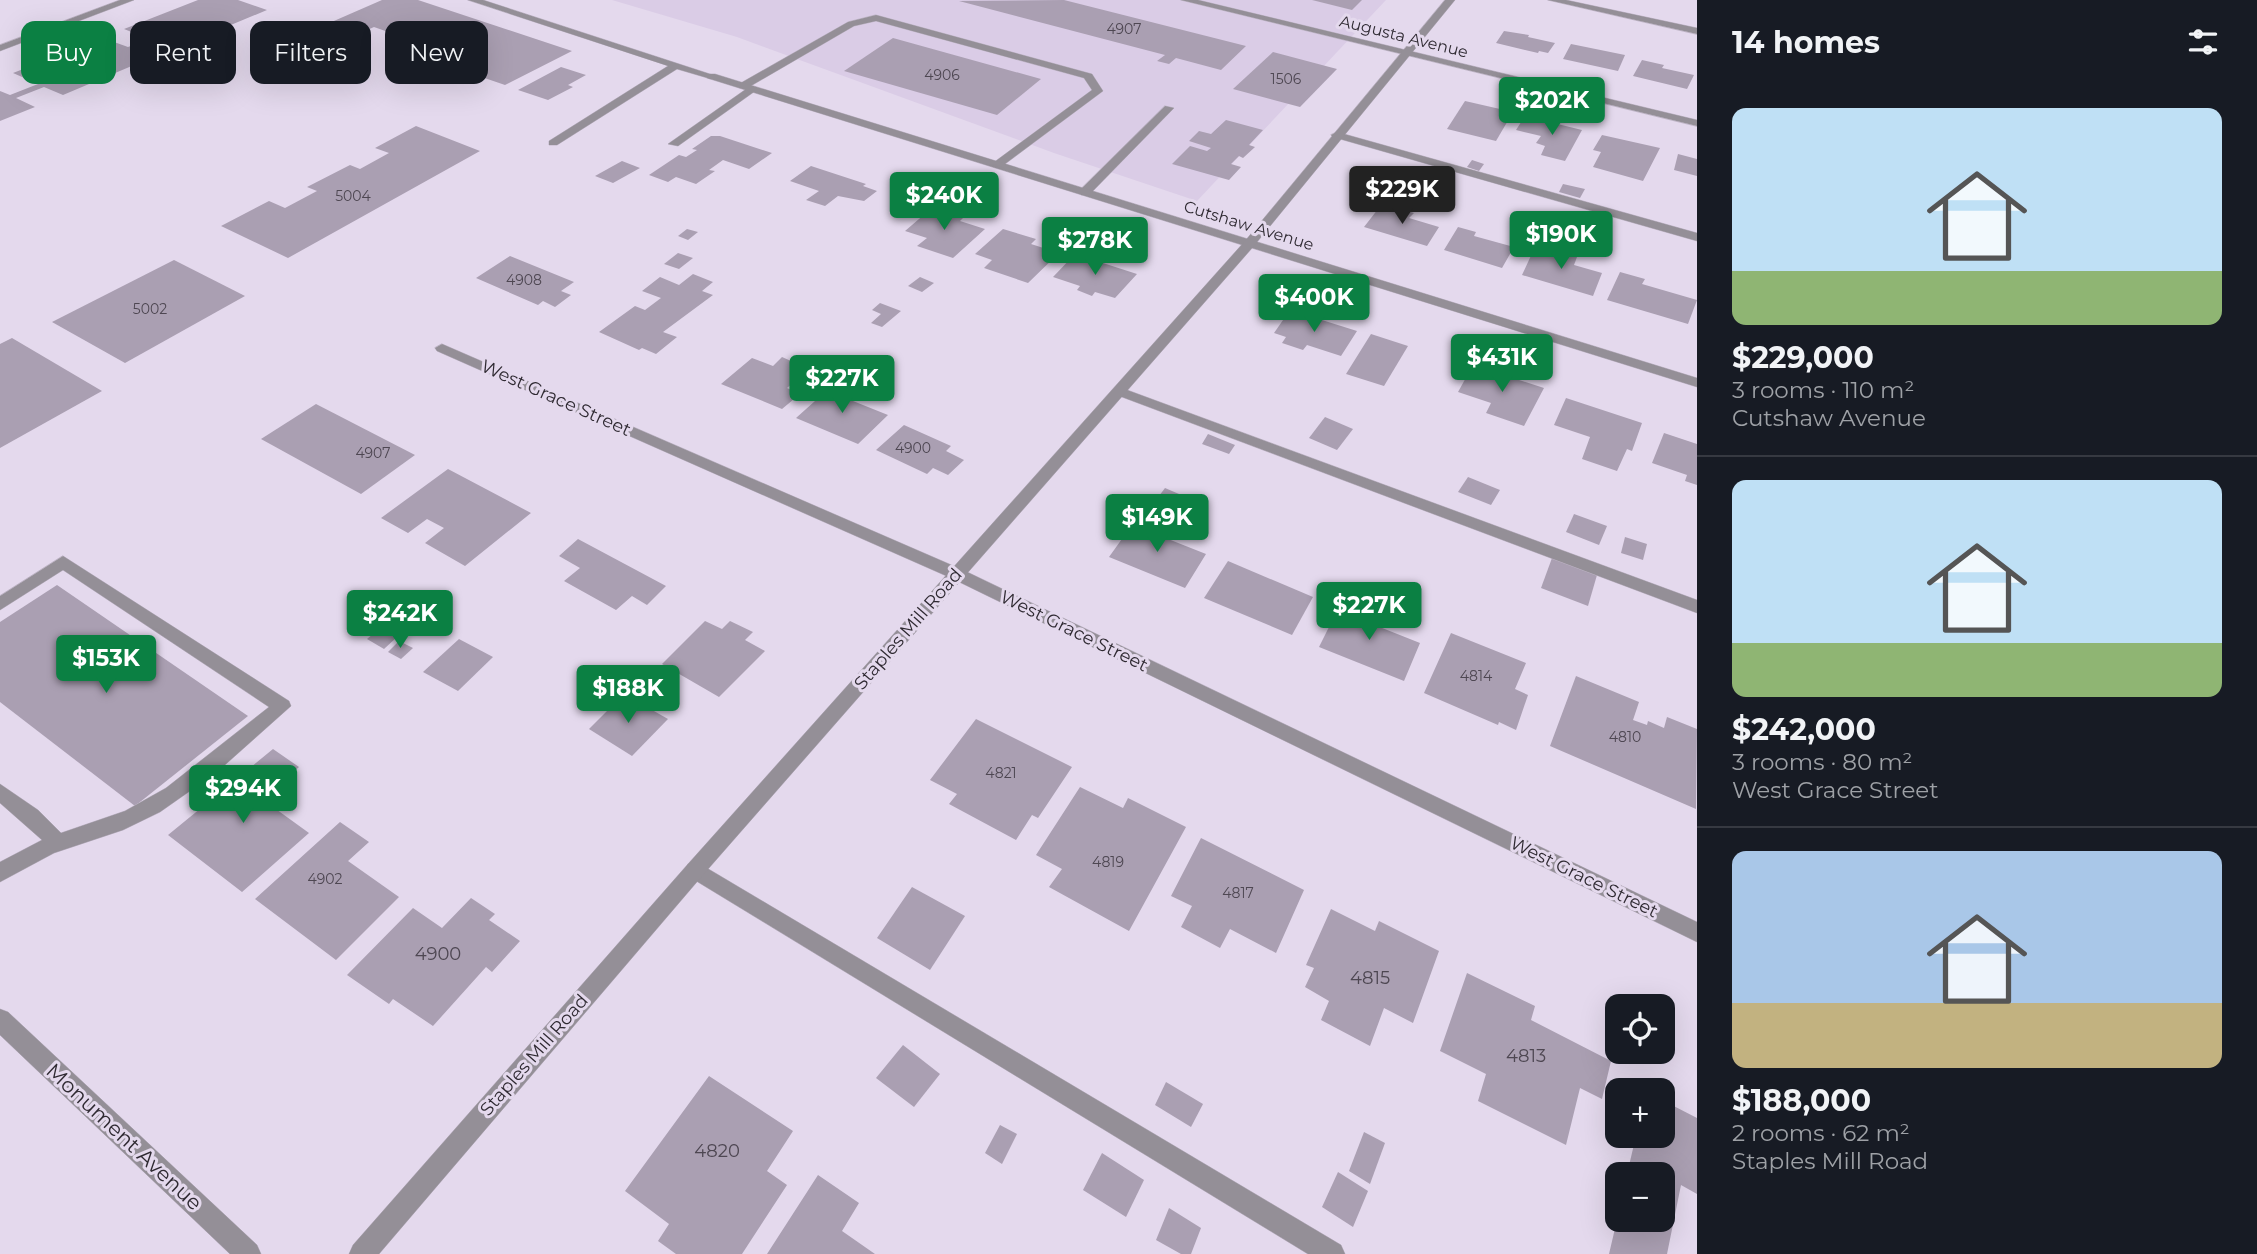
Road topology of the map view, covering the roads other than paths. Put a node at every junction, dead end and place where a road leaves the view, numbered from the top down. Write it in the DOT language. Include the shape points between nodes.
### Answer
graph roads {
  1 [pos="129,0"];
  2 [pos="474,0"];
  3 [pos="1186,0"];
  4 [pos="1450,0"];
  5 [pos="1553,0"];
  6 [pos="1697,32"];
  7 [pos="0,48"];
  8 [pos="1406,53"];
  9 [pos="676,65"];
  10 [pos="748,88"];
  11 [pos="1169,108"];
  12 [pos="1697,124"];
  13 [pos="1337,135"];
  14 [pos="553,143"];
  15 [pos="674,144"];
  16 [pos="997,165"];
  17 [pos="1085,192"];
  18 [pos="1697,237"];
  19 [pos="1249,244"];
  20 [pos="442,348"];
  21 [pos="1697,383"];
  22 [pos="1119,391"];
  23 [pos="957,574"];
  24 [pos="0,604"];
  25 [pos="1697,607"];
  26 [pos="0,792"];
  27 [pos="58,843"];
  28 [pos="695,870"];
  29 [pos="0,873"];
  30 [pos="1697,932"];
  31 [pos="0,1020"];
  32 [pos="248,1254"];
  33 [pos="362,1254"];
  34 [pos="1332,1254"];
  1 -- 7 [label="street"];
  2 -- 9 [label="street, Cutshaw Avenue"];
  3 -- 8 [label="street, Augusta Avenue"];
  4 -- 8 [label="street, Staples Mill Road"];
  5 -- 6 [label="street"];
  8 -- 12 [label="street, Augusta Avenue"];
  8 -- 13 [label="street, Staples Mill Road"];
  9 -- 10 [label="street, Cutshaw Avenue"];
  9 -- 14 [label="street"];
  10 -- 15 [label="street"];
  10 -- 16 [label="street, Cutshaw Avenue"];
  10 -- 16 [label="street" via="851,24 876,18 1088,76 1098,91"];
  11 -- 17 [label="street"];
  13 -- 18 [label="street"];
  13 -- 19 [label="street, Staples Mill Road"];
  16 -- 17 [label="street, Cutshaw Avenue"];
  17 -- 19 [label="street, Cutshaw Avenue"];
  19 -- 21 [label="street, Cutshaw Avenue"];
  19 -- 22 [label="street, Staples Mill Road"];
  20 -- 23 [label="street, West Grace Street"];
  22 -- 23 [label="street, Staples Mill Road"];
  22 -- 25 [label="street"];
  23 -- 28 [label="street, Staples Mill Road"];
  23 -- 30 [label="street, West Grace Street"];
  24 -- 27 [label="street" via="63,562 282,706 210,766 134,816"];
  26 -- 27 [label="street"];
  27 -- 29 [label="street"];
  28 -- 33 [label="street, Staples Mill Road"];
  28 -- 34 [label="street"];
  31 -- 32 [label="street, Monument Avenue"];
}
